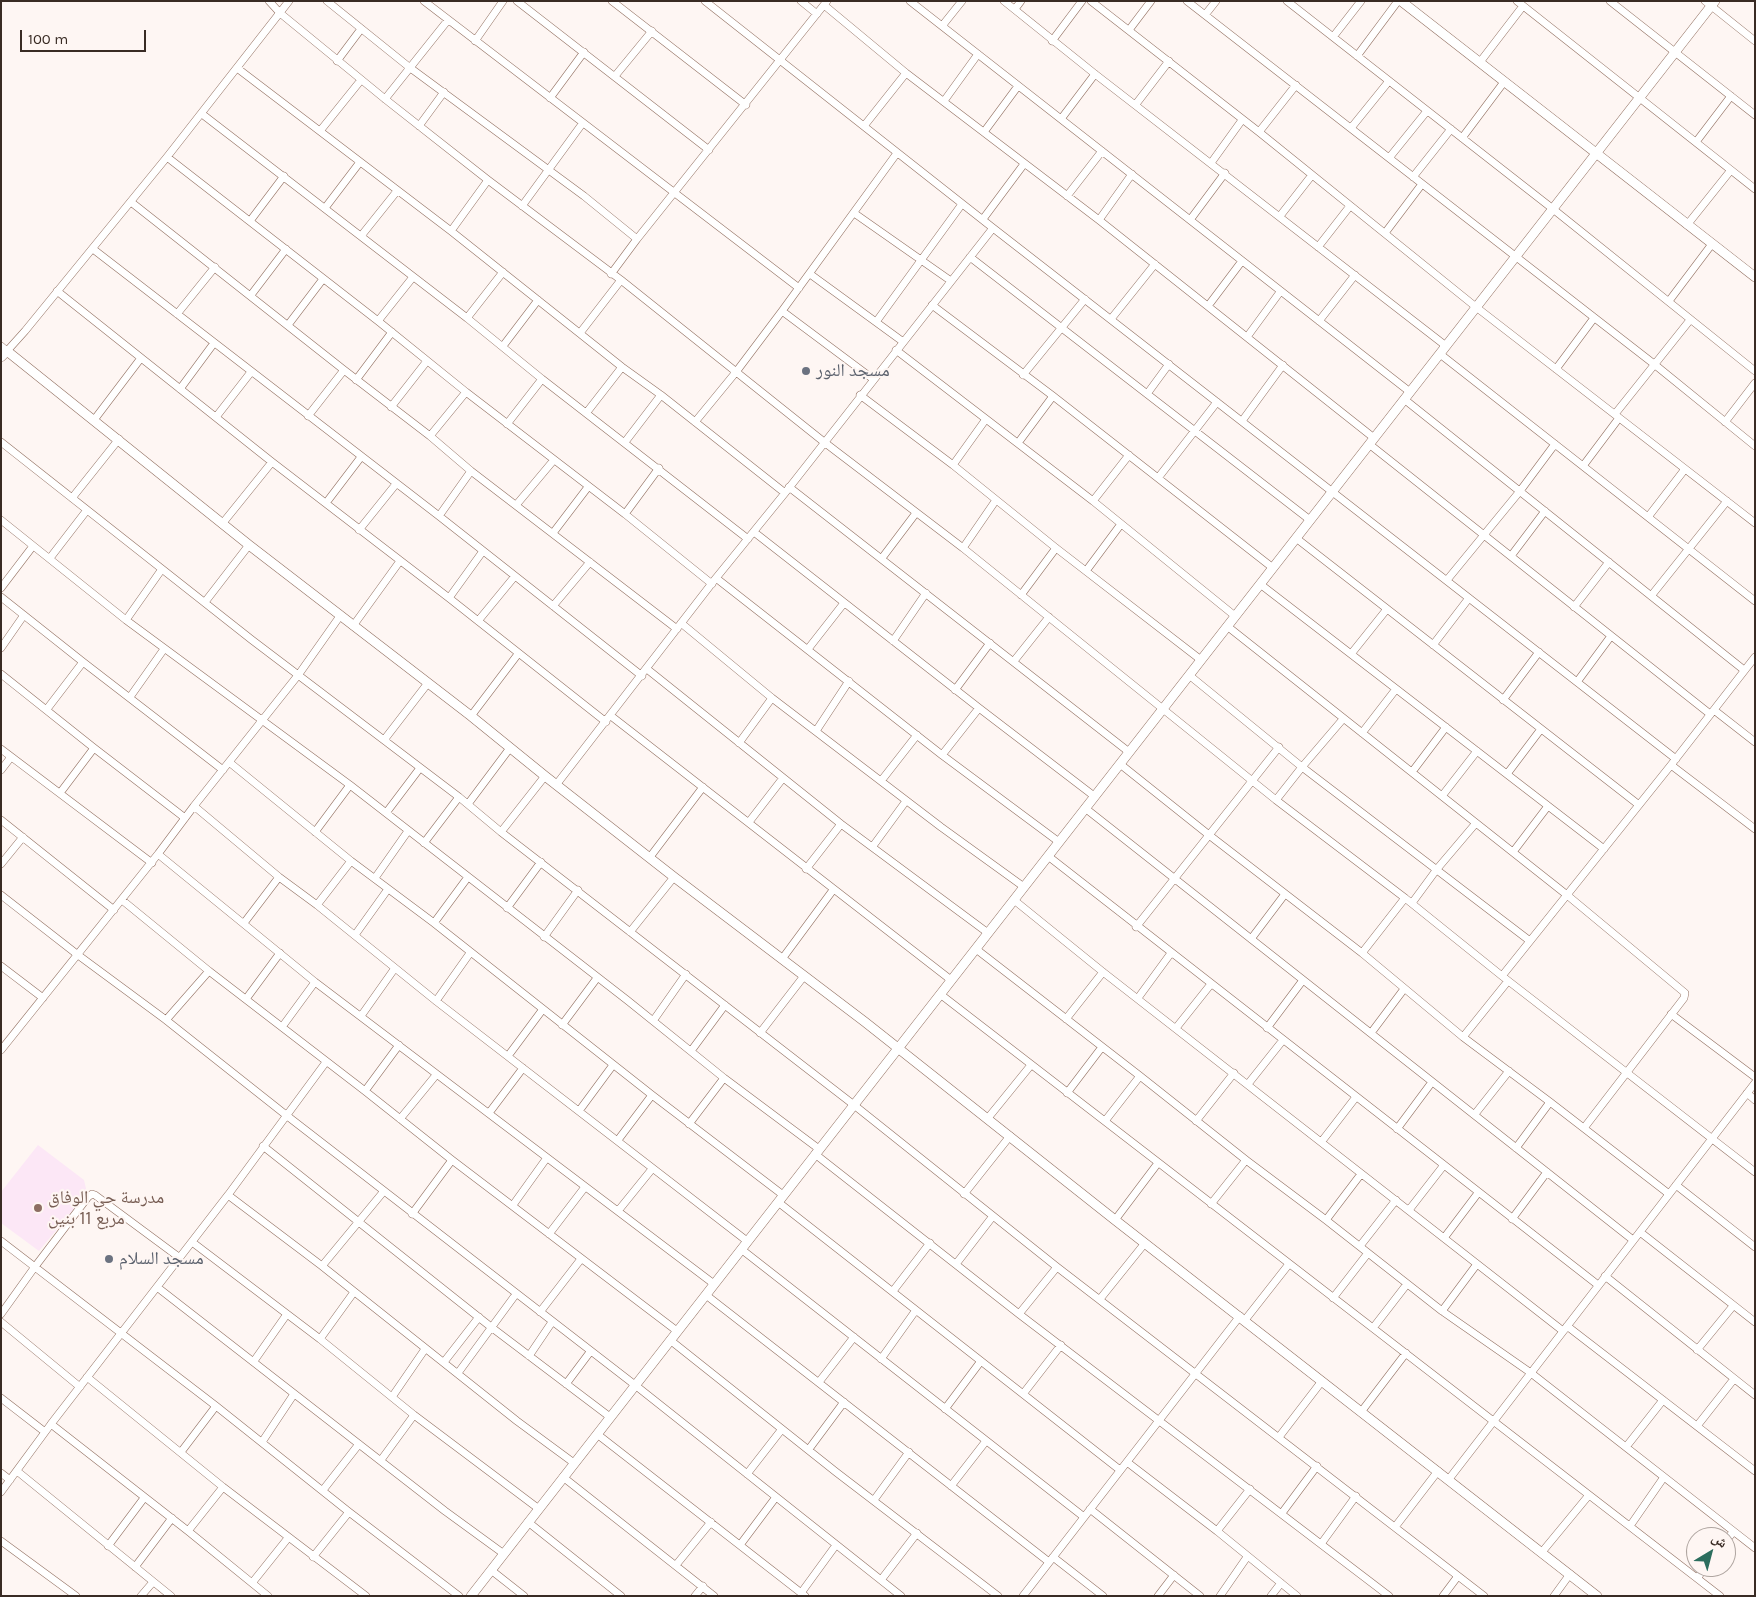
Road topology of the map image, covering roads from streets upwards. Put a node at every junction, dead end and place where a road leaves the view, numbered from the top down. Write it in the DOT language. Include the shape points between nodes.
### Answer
graph roads {
  1 [pos="269,1"];
  2 [pos="289,1"];
  3 [pos="327,1"];
  4 [pos="424,1"];
  5 [pos="503,1"];
  6 [pos="518,1"];
  7 [pos="612,1"];
  8 [pos="705,1"];
  9 [pos="801,1"];
  10 [pos="910,1"];
  11 [pos="962,1"];
  12 [pos="1004,1"];
  13 [pos="1020,1"];
  14 [pos="1082,1"];
  15 [pos="1091,1"];
  16 [pos="1151,1"];
  17 [pos="1187,1"];
  18 [pos="1216,1"];
  19 [pos="1287,1"];
  20 [pos="1361,1"];
  21 [pos="1400,1"];
  22 [pos="1610,1"];
  23 [pos="826,3"];
  24 [pos="1710,3"];
  25 [pos="1520,4"];
  26 [pos="1014,9"];
  27 [pos="280,13"];
  28 [pos="817,14"];
  29 [pos="1205,15"];
  30 [pos="448,20"];
  31 [pos="942,26"];
  32 [pos="361,29"];
  33 [pos="1129,30"];
  34 [pos="652,31"];
  35 [pos="1333,37"];
  36 [pos="1052,40"];
  37 [pos="474,41"];
  38 [pos="1755,41"];
  39 [pos="584,52"];
  40 [pos="1675,52"];
  41 [pos="978,54"];
  42 [pos="1357,56"];
  43 [pos="338,61"];
  44 [pos="780,61"];
  45 [pos="1169,62"];
  46 [pos="1480,62"];
  47 [pos="410,67"];
  48 [pos="238,68"];
  49 [pos="906,73"];
  50 [pos="1095,74"];
  51 [pos="615,76"];
  52 [pos="361,80"];
  53 [pos="1389,81"];
  54 [pos="1504,82"];
  55 [pos="1296,84"];
  56 [pos="1018,86"];
  57 [pos="444,92"];
  58 [pos="1731,96"];
  59 [pos="1640,97"];
  60 [pos="550,98"];
  61 [pos="385,99"];
  62 [pos="944,101"];
  63 [pos="1136,104"];
  64 [pos="746,105"];
  65 [pos="1427,111"];
  66 [pos="202,114"];
  67 [pos="1755,115"];
  68 [pos="1060,118"];
  69 [pos="1242,120"];
  70 [pos="582,124"];
  71 [pos="419,126"];
  72 [pos="864,126"];
  73 [pos="1351,128"];
  74 [pos="1451,129"];
  75 [pos="320,131"];
  76 [pos="984,132"];
  77 [pos="1259,132"];
  78 [pos="1462,138"];
  79 [pos="1696,142"];
  80 [pos="709,150"];
  81 [pos="1102,151"];
  82 [pos="897,152"];
  83 [pos="1596,154"];
  84 [pos="167,157"];
  85 [pos="1389,158"];
  86 [pos="360,162"];
  87 [pos="1211,163"];
  88 [pos="1024,164"];
  89 [pos="547,170"];
  90 [pos="1731,170"];
  91 [pos="1132,174"];
  92 [pos="1225,174"];
  93 [pos="1312,175"];
  94 [pos="284,176"];
  95 [pos="1414,177"];
  96 [pos="488,180"];
  97 [pos="1422,184"];
  98 [pos="1755,189"];
  99 [pos="397,191"];
  100 [pos="674,193"];
  101 [pos="1067,196"];
  102 [pos="131,202"];
  103 [pos="962,204"];
  104 [pos="522,206"];
  105 [pos="1350,206"];
  106 [pos="325,208"];
  107 [pos="1553,209"];
  108 [pos="854,213"];
  109 [pos="1280,216"];
  110 [pos="983,219"];
  111 [pos="1098,220"];
  112 [pos="1190,220"];
  113 [pos="250,221"];
  114 [pos="1687,225"];
  115 [pos="993,228"];
  116 [pos="451,230"];
  117 [pos="1385,233"];
  118 [pos="361,236"];
  119 [pos="637,239"];
  120 [pos="1712,244"];
  121 [pos="1318,247"];
  122 [pos="93,249"];
  123 [pos="286,249"];
  124 [pos="1516,256"];
  125 [pos="970,257"];
  126 [pos="921,260"];
  127 [pos="1242,261"];
  128 [pos="1155,264"];
  129 [pos="215,268"];
  130 [pos="503,272"];
  131 [pos="612,274"];
  132 [pos="810,274"];
  133 [pos="1355,275"];
  134 [pos="413,277"];
  135 [pos="1755,277"];
  136 [pos="323,279"];
  137 [pos="620,280"];
  138 [pos="951,281"];
  139 [pos="799,288"];
  140 [pos="57,291"];
  141 [pos="1280,292"];
  142 [pos="251,295"];
  143 [pos="1085,299"];
  144 [pos="538,300"];
  145 [pos="1669,301"];
  146 [pos="932,305"];
  147 [pos="1208,306"];
  148 [pos="1476,307"];
  149 [pos="782,311"];
  150 [pos="178,314"];
  151 [pos="468,318"];
  152 [pos="1594,318"];
  153 [pos="1111,319"];
  154 [pos="378,320"];
  155 [pos="1690,320"];
  156 [pos="1319,321"];
  157 [pos="876,322"];
  158 [pos="288,325"];
  159 [pos="1060,327"];
  160 [pos="392,332"];
  161 [pos="580,333"];
  162 [pos="1247,338"];
  163 [pos="902,341"];
  164 [pos="214,343"];
  165 [pos="502,346"];
  166 [pos="1446,346"];
  167 [pos="896,350"];
  168 [pos="3,351"];
  169 [pos="1440,354"];
  170 [pos="141,358"];
  171 [pos="427,360"];
  172 [pos="1169,364"];
  173 [pos="1654,364"];
  174 [pos="1283,365"];
  175 [pos="622,367"];
  176 [pos="1556,369"];
  177 [pos="344,370"];
  178 [pos="1755,371"];
  179 [pos="251,372"];
  180 [pos="736,372"];
  181 [pos="1024,374"];
  182 [pos="542,379"];
  183 [pos="873,379"];
  184 [pos="356,380"];
  185 [pos="1755,383"];
  186 [pos="180,389"];
  187 [pos="466,392"];
  188 [pos="1146,394"];
  189 [pos="660,395"];
  190 [pos="860,395"];
  191 [pos="1053,396"];
  192 [pos="1407,396"];
  193 [pos="1217,402"];
  194 [pos="391,407"];
  195 [pos="587,412"];
  196 [pos="308,416"];
  197 [pos="1617,416"];
  198 [pos="216,417"];
  199 [pos="986,419"];
  200 [pos="94,420"];
  201 [pos="1242,421"];
  202 [pos="695,422"];
  203 [pos="1725,422"];
  204 [pos="507,424"];
  205 [pos="1195,431"];
  206 [pos="430,436"];
  207 [pos="119,440"];
  208 [pos="1372,441"];
  209 [pos="1,442"];
  210 [pos="624,442"];
  211 [pos="824,442"];
  212 [pos="1018,444"];
  213 [pos="1555,444"];
  214 [pos="1755,446"];
  215 [pos="1129,455"];
  216 [pos="361,457"];
  217 [pos="553,460"];
  218 [pos="272,462"];
  219 [pos="953,465"];
  220 [pos="1583,466"];
  221 [pos="659,468"];
  222 [pos="1685,469"];
  223 [pos="472,470"];
  224 [pos="1158,478"];
  225 [pos="396,484"];
  226 [pos="588,487"];
  227 [pos="787,490"];
  228 [pos="1333,491"];
  229 [pos="1520,491"];
  230 [pos="72,498"];
  231 [pos="996,500"];
  232 [pos="1093,501"];
  233 [pos="1727,501"];
  234 [pos="326,503"];
  235 [pos="517,504"];
  236 [pos="87,510"];
  237 [pos="1545,511"];
  238 [pos="916,513"];
  239 [pos="625,514"];
  240 [pos="439,516"];
  241 [pos="1648,518"];
  242 [pos="1,520"];
  243 [pos="1310,520"];
  244 [pos="1755,523"];
  245 [pos="222,524"];
  246 [pos="1121,524"];
  247 [pos="359,530"];
  248 [pos="754,532"];
  249 [pos="553,533"];
  250 [pos="1484,535"];
  251 [pos="748,538"];
  252 [pos="1296,538"];
  253 [pos="33,546"];
  254 [pos="249,546"];
  255 [pos="963,548"];
  256 [pos="1056,548"];
  257 [pos="1688,549"];
  258 [pos="483,551"];
  259 [pos="1510,556"];
  260 [pos="50,558"];
  261 [pos="882,558"];
  262 [pos="400,561"];
  263 [pos="590,562"];
  264 [pos="1609,562"];
  265 [pos="1272,568"];
  266 [pos="162,569"];
  267 [pos="1086,571"];
  268 [pos="514,576"];
  269 [pos="1447,580"];
  270 [pos="714,581"];
  271 [pos="1260,584"];
  272 [pos="1,588"];
  273 [pos="926,594"];
  274 [pos="1021,595"];
  275 [pos="1651,596"];
  276 [pos="1,597"];
  277 [pos="449,598"];
  278 [pos="1469,598"];
  279 [pos="1755,601"];
  280 [pos="205,602"];
  281 [pos="844,603"];
  282 [pos="553,606"];
  283 [pos="1574,607"];
  284 [pos="1387,609"];
  285 [pos="24,615"];
  286 [pos="340,616"];
  287 [pos="1235,616"];
  288 [pos="1049,617"];
  289 [pos="126,620"];
  290 [pos="478,622"];
  291 [pos="352,626"];
  292 [pos="679,626"];
  293 [pos="1227,626"];
  294 [pos="1611,636"];
  295 [pos="893,641"];
  296 [pos="990,643"];
  297 [pos="1433,645"];
  298 [pos="1,648"];
  299 [pos="164,649"];
  300 [pos="808,650"];
  301 [pos="1539,652"];
  302 [pos="518,654"];
  303 [pos="1351,654"];
  304 [pos="1201,660"];
  305 [pos="1014,661"];
  306 [pos="83,662"];
  307 [pos="1753,662"];
  308 [pos="647,669"];
  309 [pos="1744,670"];
  310 [pos="1,674"];
  311 [pos="299,674"];
  312 [pos="1189,675"];
  313 [pos="642,676"];
  314 [pos="849,681"];
  315 [pos="1577,682"];
  316 [pos="428,683"];
  317 [pos="1396,689"];
  318 [pos="955,690"];
  319 [pos="130,697"];
  320 [pos="772,698"];
  321 [pos="1504,700"];
  322 [pos="979,708"];
  323 [pos="47,709"];
  324 [pos="1163,709"];
  325 [pos="1712,712"];
  326 [pos="471,716"];
  327 [pos="611,716"];
  328 [pos="1343,719"];
  329 [pos="262,720"];
  330 [pos="606,722"];
  331 [pos="1446,727"];
  332 [pos="1541,729"];
  333 [pos="816,731"];
  334 [pos="1362,733"];
  335 [pos="917,735"];
  336 [pos="384,740"];
  337 [pos="1755,742"];
  338 [pos="739,743"];
  339 [pos="1279,747"];
  340 [pos="94,748"];
  341 [pos="510,748"];
  342 [pos="1,749"];
  343 [pos="1477,751"];
  344 [pos="1129,752"];
  345 [pos="942,755"];
  346 [pos="11,757"];
  347 [pos="229,762"];
  348 [pos="1674,762"];
  349 [pos="1120,764"];
  350 [pos="1302,766"];
  351 [pos="420,768"];
  352 [pos="1,770"];
  353 [pos="223,770"];
  354 [pos="1412,772"];
  355 [pos="1507,774"];
  356 [pos="545,776"];
  357 [pos="783,778"];
  358 [pos="1252,780"];
  359 [pos="881,781"];
  360 [pos="350,785"];
  361 [pos="556,785"];
  362 [pos="703,787"];
  363 [pos="60,793"];
  364 [pos="1094,796"];
  365 [pos="1442,796"];
  366 [pos="459,797"];
  367 [pos="1276,800"];
  368 [pos="906,801"];
  369 [pos="468,804"];
  370 [pos="1639,805"];
  371 [pos="194,806"];
  372 [pos="1548,806"];
  373 [pos="1085,808"];
  374 [pos="386,813"];
  375 [pos="185,818"];
  376 [pos="1,820"];
  377 [pos="749,822"];
  378 [pos="1476,823"];
  379 [pos="841,824"];
  380 [pos="1754,828"];
  381 [pos="408,831"];
  382 [pos="316,832"];
  383 [pos="501,832"];
  384 [pos="1208,835"];
  385 [pos="23,837"];
  386 [pos="1059,842"];
  387 [pos="424,843"];
  388 [pos="872,846"];
  389 [pos="1604,849"];
  390 [pos="1513,852"];
  391 [pos="158,854"];
  392 [pos="1048,856"];
  393 [pos="650,857"];
  394 [pos="351,861"];
  395 [pos="152,862"];
  396 [pos="541,862"];
  397 [pos="1,864"];
  398 [pos="806,869"];
  399 [pos="1437,869"];
  400 [pos="279,877"];
  401 [pos="468,877"];
  402 [pos="674,877"];
  403 [pos="375,878"];
  404 [pos="1173,879"];
  405 [pos="1024,886"];
  406 [pos="388,890"];
  407 [pos="578,890"];
  408 [pos="833,890"];
  409 [pos="1285,894"];
  410 [pos="1567,894"];
  411 [pos="1,895"];
  412 [pos="122,900"];
  413 [pos="1014,900"];
  414 [pos="1408,901"];
  415 [pos="317,904"];
  416 [pos="507,908"];
  417 [pos="114,910"];
  418 [pos="434,923"];
  419 [pos="244,924"];
  420 [pos="1136,927"];
  421 [pos="630,932"];
  422 [pos="988,932"];
  423 [pos="356,935"];
  424 [pos="544,937"];
  425 [pos="1250,939"];
  426 [pos="1530,941"];
  427 [pos="976,949"];
  428 [pos="470,952"];
  429 [pos="280,953"];
  430 [pos="1172,953"];
  431 [pos="1362,953"];
  432 [pos="78,955"];
  433 [pos="782,959"];
  434 [pos="1,966"];
  435 [pos="395,968"];
  436 [pos="209,971"];
  437 [pos="1103,972"];
  438 [pos="686,974"];
  439 [pos="804,976"];
  440 [pos="597,978"];
  441 [pos="1505,978"];
  442 [pos="951,980"];
  443 [pos="1303,980"];
  444 [pos="315,982"];
  445 [pos="1211,984"];
  446 [pos="1404,989"];
  447 [pos="940,994"];
  448 [pos="43,998"];
  449 [pos="1138,998"];
  450 [pos="246,999"];
  451 [pos="436,1001"];
  452 [pos="725,1005"];
  453 [pos="543,1009"];
  454 [pos="1671,1014"];
  455 [pos="361,1016"];
  456 [pos="1066,1019"];
  457 [pos="166,1020"];
  458 [pos="653,1021"];
  459 [pos="562,1025"];
  460 [pos="282,1027"];
  461 [pos="1176,1028"];
  462 [pos="1267,1028"];
  463 [pos="760,1033"];
  464 [pos="1371,1034"];
  465 [pos="1464,1037"];
  466 [pos="1283,1040"];
  467 [pos="4,1042"];
  468 [pos="399,1045"];
  469 [pos="1102,1047"];
  470 [pos="898,1048"];
  471 [pos="1,1050"];
  472 [pos="691,1052"];
  473 [pos="508,1056"];
  474 [pos="326,1062"];
  475 [pos="613,1065"];
  476 [pos="1031,1065"];
  477 [pos="523,1068"];
  478 [pos="1509,1070"];
  479 [pos="1234,1072"];
  480 [pos="1626,1072"];
  481 [pos="436,1075"];
  482 [pos="1140,1076"];
  483 [pos="724,1078"];
  484 [pos="1755,1078"];
  485 [pos="1432,1082"];
  486 [pos="1755,1083"];
  487 [pos="1248,1084"];
  488 [pos="366,1091"];
  489 [pos="1067,1093"];
  490 [pos="1747,1093"];
  491 [pos="652,1095"];
  492 [pos="1356,1097"];
  493 [pos="1755,1100"];
  494 [pos="1550,1102"];
  495 [pos="854,1104"];
  496 [pos="579,1111"];
  497 [pos="488,1113"];
  498 [pos="1475,1114"];
  499 [pos="286,1116"];
  500 [pos="988,1118"];
  501 [pos="400,1119"];
  502 [pos="1105,1121"];
  503 [pos="1196,1121"];
  504 [pos="689,1124"];
  505 [pos="1584,1128"];
  506 [pos="1397,1129"];
  507 [pos="1010,1136"];
  508 [pos="1712,1138"];
  509 [pos="618,1140"];
  510 [pos="1322,1142"];
  511 [pos="263,1146"];
  512 [pos="1516,1148"];
  513 [pos="817,1151"];
  514 [pos="546,1158"];
  515 [pos="452,1160"];
  516 [pos="1246,1160"];
  517 [pos="1158,1164"];
  518 [pos="1444,1165"];
  519 [pos="652,1168"];
  520 [pos="1547,1172"];
  521 [pos="1755,1172"];
  522 [pos="1361,1174"];
  523 [pos="1676,1185"];
  524 [pos="585,1187"];
  525 [pos="384,1191"];
  526 [pos="1478,1193"];
  527 [pos="964,1194"];
  528 [pos="1668,1194"];
  529 [pos="228,1195"];
  530 [pos="781,1198"];
  531 [pos="1396,1200"];
  532 [pos="1212,1204"];
  533 [pos="513,1205"];
  534 [pos="1409,1210"];
  535 [pos="618,1211"];
  536 [pos="412,1214"];
  537 [pos="993,1216"];
  538 [pos="1512,1219"];
  539 [pos="1115,1220"];
  540 [pos="1326,1220"];
  541 [pos="358,1222"];
  542 [pos="1640,1232"];
  543 [pos="549,1234"];
  544 [pos="1444,1238"];
  545 [pos="1633,1240"];
  546 [pos="747,1241"];
  547 [pos="1,1242"];
  548 [pos="192,1242"];
  549 [pos="930,1243"];
  550 [pos="1145,1243"];
  551 [pos="1360,1246"];
  552 [pos="1755,1247"];
  553 [pos="741,1249"];
  554 [pos="1368,1253"];
  555 [pos="180,1258"];
  556 [pos="581,1259"];
  557 [pos="956,1264"];
  558 [pos="1289,1264"];
  559 [pos="1478,1264"];
  560 [pos="322,1266"];
  561 [pos="1057,1267"];
  562 [pos="34,1268"];
  563 [pos="1605,1276"];
  564 [pos="714,1284"];
  565 [pos="1407,1284"];
  566 [pos="1598,1285"];
  567 [pos="157,1287"];
  568 [pos="892,1291"];
  569 [pos="354,1292"];
  570 [pos="516,1294"];
  571 [pos="706,1294"];
  572 [pos="1333,1298"];
  573 [pos="1100,1299"];
  574 [pos="1733,1306"];
  575 [pos="916,1310"];
  576 [pos="1442,1311"];
  577 [pos="540,1312"];
  578 [pos="1,1314"];
  579 [pos="287,1314"];
  580 [pos="1020,1314"];
  581 [pos="479,1317"];
  582 [pos="1242,1318"];
  583 [pos="1,1322"];
  584 [pos="552,1322"];
  585 [pos="1755,1322"];
  586 [pos="491,1327"];
  587 [pos="1373,1328"];
  588 [pos="1565,1328"];
  589 [pos="678,1331"];
  590 [pos="120,1333"];
  591 [pos="854,1337"];
  592 [pos="320,1339"];
  593 [pos="670,1340"];
  594 [pos="1061,1345"];
  595 [pos="425,1349"];
  596 [pos="1697,1350"];
  597 [pos="590,1352"];
  598 [pos="1406,1352"];
  599 [pos="529,1356"];
  600 [pos="881,1359"];
  601 [pos="254,1361"];
  602 [pos="981,1361"];
  603 [pos="444,1362"];
  604 [pos="1531,1372"];
  605 [pos="458,1373"];
  606 [pos="1196,1373"];
  607 [pos="87,1377"];
  608 [pos="1734,1379"];
  609 [pos="1322,1381"];
  610 [pos="819,1382"];
  611 [pos="566,1384"];
  612 [pos="635,1385"];
  613 [pos="80,1387"];
  614 [pos="294,1394"];
  615 [pos="1023,1394"];
  616 [pos="1755,1395"];
  617 [pos="392,1397"];
  618 [pos="1,1398"];
  619 [pos="1663,1400"];
  620 [pos="844,1402"];
  621 [pos="216,1406"];
  622 [pos="945,1409"];
  623 [pos="1361,1412"];
  624 [pos="414,1415"];
  625 [pos="610,1417"];
  626 [pos="1159,1421"];
  627 [pos="1493,1421"];
  628 [pos="51,1424"];
  629 [pos="1697,1426"];
  630 [pos="782,1429"];
  631 [pos="45,1432"];
  632 [pos="597,1434"];
  633 [pos="1279,1437"];
  634 [pos="986,1441"];
  635 [pos="262,1442"];
  636 [pos="359,1444"];
  637 [pos="1626,1447"];
  638 [pos="809,1449"];
  639 [pos="181,1452"];
  640 [pos="909,1452"];
  641 [pos="381,1460"];
  642 [pos="1127,1462"];
  643 [pos="574,1463"];
  644 [pos="1318,1466"];
  645 [pos="1120,1470"];
  646 [pos="17,1471"];
  647 [pos="1438,1471"];
  648 [pos="1755,1471"];
  649 [pos="1,1473"];
  650 [pos="747,1474"];
  651 [pos="563,1477"];
  652 [pos="1664,1477"];
  653 [pos="1448,1479"];
  654 [pos="10,1480"];
  655 [pos="952,1486"];
  656 [pos="223,1487"];
  657 [pos="1250,1489"];
  658 [pos="322,1490"];
  659 [pos="1,1492"];
  660 [pos="1589,1495"];
  661 [pos="1356,1496"];
  662 [pos="776,1497"];
  663 [pos="144,1498"];
  664 [pos="874,1500"];
  665 [pos="539,1509"];
  666 [pos="1090,1509"];
  667 [pos="349,1512"];
  668 [pos="1282,1513"];
  669 [pos="1084,1517"];
  670 [pos="172,1518"];
  671 [pos="528,1522"];
  672 [pos="711,1522"];
  673 [pos="1395,1526"];
  674 [pos="1630,1526"];
  675 [pos="1727,1527"];
  676 [pos="188,1530"];
  677 [pos="1217,1531"];
  678 [pos="917,1533"];
  679 [pos="1736,1534"];
  680 [pos="288,1538"];
  681 [pos="1,1542"];
  682 [pos="1321,1544"];
  683 [pos="740,1545"];
  684 [pos="836,1545"];
  685 [pos="108,1546"];
  686 [pos="1755,1548"];
  687 [pos="1542,1552"];
  688 [pos="504,1554"];
  689 [pos="313,1557"];
  690 [pos="1247,1557"];
  691 [pos="1051,1559"];
  692 [pos="676,1565"];
  693 [pos="135,1567"];
  694 [pos="491,1570"];
  695 [pos="1174,1574"];
  696 [pos="1570,1574"];
  697 [pos="1458,1576"];
  698 [pos="1697,1578"];
  699 [pos="881,1580"];
  700 [pos="153,1582"];
  701 [pos="252,1583"];
  702 [pos="1281,1583"];
  703 [pos="703,1586"];
  704 [pos="803,1594"];
  705 [pos="72,1595"];
  706 [pos="141,1596"];
  707 [pos="171,1596"];
  708 [pos="268,1596"];
  709 [pos="366,1596"];
  710 [pos="459,1596"];
  711 [pos="471,1596"];
  712 [pos="524,1596"];
  713 [pos="621,1596"];
  714 [pos="695,1596"];
  715 [pos="714,1596"];
  716 [pos="901,1596"];
  717 [pos="998,1596"];
  718 [pos="1022,1596"];
  719 [pos="1103,1596"];
  720 [pos="1158,1596"];
  721 [pos="1200,1596"];
  722 [pos="1220,1596"];
  723 [pos="1271,1596"];
  724 [pos="1297,1596"];
  725 [pos="1389,1596"];
  726 [pos="1443,1596"];
  727 [pos="1484,1596"];
  728 [pos="1554,1596"];
  729 [pos="1597,1596"];
  730 [pos="1720,1596"];
  1 -- 27 [label="street"];
  2 -- 27 [label="street"];
  3 -- 32 [label="street"];
  4 -- 30 [label="street"];
  5 -- 37 [label="street"];
  6 -- 39 [label="street"];
  7 -- 34 [label="street"];
  8 -- 44 [label="street"];
  9 -- 28 [label="street"];
  10 -- 31 [label="street"];
  11 -- 31 [label="street"];
  12 -- 26 [label="street"];
  13 -- 26 [label="street"];
  14 -- 36 [label="street"];
  15 -- 33 [label="street"];
  16 -- 33 [label="street"];
  17 -- 29 [label="street"];
  18 -- 29 [label="street"];
  19 -- 35 [label="street"];
  20 -- 35 [label="street"];
  21 -- 42 [label="street"];
  21 -- 46 [label="street"];
  22 -- 40 [label="street"];
  23 -- 28 [label="street"];
  23 -- 49 [label="street"];
  24 -- 38 [label="street"];
  24 -- 40 [label="street"];
  25 -- 46 [label="street"];
  25 -- 59 [label="street"];
  26 -- 36 [label="street"];
  27 -- 43 [label="street"];
  27 -- 48 [label="street"];
  28 -- 44 [label="street"];
  29 -- 55 [label="street"];
  30 -- 37 [label="street"];
  30 -- 47 [label="street"];
  31 -- 41 [label="street"];
  32 -- 43 [label="street"];
  32 -- 47 [label="street"];
  33 -- 45 [label="street"];
  34 -- 51 [label="street"];
  34 -- 64 [label="street"];
  35 -- 42 [label="street"];
  36 -- 50 [label="street"];
  37 -- 60 [label="street"];
  39 -- 51 [label="street"];
  39 -- 60 [label="street"];
  40 -- 58 [label="street"];
  40 -- 59 [label="street"];
  41 -- 56 [label="street"];
  41 -- 62 [label="street"];
  42 -- 53 [label="street"];
  43 -- 52 [label="street"];
  44 -- 64 [label="street"];
  44 -- 72 [label="street"];
  45 -- 63 [label="street"];
  45 -- 69 [label="street"];
  46 -- 54 [label="street"];
  47 -- 57 [label="street"];
  47 -- 61 [label="street"];
  48 -- 66 [label="street"];
  48 -- 75 [label="street"];
  49 -- 62 [label="street"];
  49 -- 72 [label="street"];
  50 -- 63 [label="street"];
  50 -- 68 [label="street"];
  51 -- 80 [label="street"];
  52 -- 61 [label="street"];
  52 -- 75 [label="street"];
  53 -- 65 [label="street"];
  53 -- 73 [label="street"];
  54 -- 78 [label="street"];
  54 -- 83 [label="street"];
  55 -- 73 [label="street"];
  55 -- 77 [label="street"];
  56 -- 68 [label="street"];
  56 -- 76 [label="street"];
  57 -- 71 [label="street"];
  57 -- 89 [label="street"];
  58 -- 67 [label="street"];
  58 -- 79 [label="street"];
  59 -- 79 [label="street"];
  59 -- 83 [label="street"];
  60 -- 70 [label="street"];
  61 -- 71 [label="street"];
  62 -- 76 [label="street"];
  63 -- 87 [label="street"];
  64 -- 80 [label="street"];
  65 -- 74 [label="street"];
  65 -- 85 [label="street"];
  66 -- 84 [label="street"];
  66 -- 94 [label="street"];
  68 -- 81 [label="street"];
  69 -- 77 [label="street"];
  69 -- 87 [label="street"];
  70 -- 89 [label="street"];
  70 -- 100 [label="street"];
  71 -- 96 [label="street"];
  72 -- 82 [label="street"];
  73 -- 85 [label="street"];
  74 -- 78 [label="street"];
  74 -- 95 [label="street"];
  75 -- 86 [label="street"];
  76 -- 88 [label="street"];
  77 -- 93 [label="street"];
  78 -- 107 [label="street"];
  79 -- 90 [label="street"];
  80 -- 100 [label="street"];
  81 -- 91 [label="street"];
  81 -- 101 [label="street"];
  82 -- 103 [label="street"];
  82 -- 108 [label="street"];
  83 -- 107 [label="street"];
  83 -- 114 [label="street"];
  84 -- 102 [label="street"];
  84 -- 113 [label="street"];
  85 -- 95 [label="street"];
  86 -- 99 [label="street"];
  86 -- 106 [label="street"];
  87 -- 92 [label="street"];
  88 -- 101 [label="street"];
  88 -- 110 [label="street"];
  89 -- 104 [label="street"];
  89 -- 119 [label="street"];
  90 -- 98 [label="street"];
  90 -- 114 [label="street"];
  91 -- 111 [label="street"];
  91 -- 112 [label="street"];
  92 -- 109 [label="street"];
  92 -- 112 [label="street"];
  93 -- 105 [label="street"];
  93 -- 109 [label="street"];
  94 -- 106 [label="street"];
  94 -- 113 [label="street"];
  95 -- 97 [label="street"];
  96 -- 104 [label="street"];
  96 -- 116 [label="street"];
  97 -- 117 [label="street"];
  97 -- 124 [label="street"];
  99 -- 116 [label="street"];
  99 -- 118 [label="street"];
  100 -- 119 [label="street"];
  100 -- 139 [label="street"];
  101 -- 111 [label="street"];
  102 -- 122 [label="street"];
  102 -- 129 [label="street"];
  103 -- 110 [label="street"];
  103 -- 126 [label="street"];
  104 -- 131 [label="street"];
  105 -- 117 [label="street"];
  105 -- 121 [label="street"];
  106 -- 118 [label="street"];
  107 -- 124 [label="street"];
  107 -- 145 [label="street"];
  108 -- 126 [label="street"];
  108 -- 132 [label="street"];
  109 -- 121 [label="street"];
  110 -- 115 [label="street"];
  111 -- 128 [label="street"];
  112 -- 127 [label="street"];
  113 -- 123 [label="street"];
  114 -- 120 [label="street"];
  115 -- 125 [label="street"];
  115 -- 143 [label="street"];
  116 -- 130 [label="street"];
  117 -- 148 [label="street"];
  118 -- 134 [label="street"];
  119 -- 131 [label="street"];
  120 -- 135 [label="street"];
  120 -- 145 [label="street"];
  121 -- 133 [label="street"];
  122 -- 140 [label="street"];
  122 -- 150 [label="street"];
  123 -- 136 [label="street"];
  123 -- 142 [label="street"];
  124 -- 148 [label="street"];
  124 -- 152 [label="street"];
  125 -- 138 [label="street"];
  125 -- 159 [label="street"];
  126 -- 138 [label="street"];
  126 -- 157 [label="street"];
  127 -- 141 [label="street"];
  127 -- 147 [label="street"];
  128 -- 147 [label="street"];
  128 -- 153 [label="street"];
  129 -- 142 [label="street"];
  129 -- 150 [label="street"];
  130 -- 144 [label="street"];
  130 -- 151 [label="street"];
  131 -- 137 [label="street"];
  132 -- 139 [label="street"];
  132 -- 157 [label="street"];
  133 -- 156 [label="street"];
  133 -- 166 [label="street"];
  134 -- 151 [label="street"];
  134 -- 154 [label="street"];
  136 -- 154 [label="street"];
  136 -- 158 [label="street"];
  137 -- 161 [label="street"];
  137 -- 180 [label="street"];
  138 -- 146 [label="street"];
  139 -- 149 [label="street"];
  140 -- 168 [label="street"];
  140 -- 170 [label="street"];
  141 -- 156 [label="street"];
  141 -- 162 [label="street"];
  142 -- 158 [label="street"];
  143 -- 153 [label="street"];
  143 -- 159 [label="street"];
  144 -- 161 [label="street"];
  144 -- 165 [label="street"];
  145 -- 155 [label="street"];
  146 -- 163 [label="street"];
  146 -- 181 [label="street"];
  147 -- 162 [label="street"];
  148 -- 166 [label="street"];
  148 -- 176 [label="street"];
  149 -- 180 [label="street"];
  149 -- 183 [label="street"];
  150 -- 164 [label="street"];
  151 -- 165 [label="street"];
  152 -- 173 [label="street"];
  152 -- 176 [label="street"];
  153 -- 172 [label="street"];
  154 -- 160 [label="street"];
  155 -- 173 [label="street"];
  155 -- 178 [label="street"];
  156 -- 192 [label="street"];
  157 -- 163 [label="street"];
  158 -- 177 [label="street"];
  159 -- 181 [label="street"];
  159 -- 188 [label="street"];
  160 -- 171 [label="street"];
  160 -- 184 [label="street"];
  161 -- 175 [label="street"];
  162 -- 174 [label="street"];
  163 -- 167 [label="street"];
  164 -- 179 [label="street"];
  164 -- 186 [label="street"];
  165 -- 182 [label="street"];
  166 -- 169 [label="street"];
  167 -- 183 [label="street"];
  167 -- 199 [label="street"];
  168 -- 200 [label="street"];
  169 -- 192 [label="street"];
  169 -- 213 [label="street"];
  170 -- 186 [label="street"];
  170 -- 200 [label="street"];
  171 -- 187 [label="street"];
  171 -- 194 [label="street"];
  172 -- 188 [label="street"];
  172 -- 193 [label="street"];
  173 -- 197 [label="street"];
  173 -- 203 [label="street"];
  174 -- 201 [label="street"];
  174 -- 208 [label="street"];
  175 -- 189 [label="street"];
  175 -- 195 [label="street"];
  176 -- 197 [label="street"];
  177 -- 184 [label="street"];
  177 -- 196 [label="street"];
  179 -- 196 [label="street"];
  179 -- 198 [label="street"];
  180 -- 202 [label="street"];
  180 -- 211 [label="street"];
  181 -- 191 [label="street"];
  182 -- 195 [label="street"];
  182 -- 204 [label="street"];
  183 -- 190 [label="street"];
  184 -- 194 [label="street"];
  185 -- 203 [label="street"];
  186 -- 198 [label="street"];
  187 -- 204 [label="street"];
  187 -- 206 [label="street"];
  188 -- 205 [label="street"];
  189 -- 202 [label="street"];
  189 -- 210 [label="street"];
  190 -- 211 [label="street"];
  190 -- 219 [label="street"];
  191 -- 212 [label="street"];
  191 -- 215 [label="street"];
  192 -- 208 [label="street"];
  192 -- 229 [label="street"];
  193 -- 201 [label="street"];
  193 -- 205 [label="street"];
  194 -- 206 [label="street"];
  195 -- 210 [label="street"];
  196 -- 216 [label="street"];
  197 -- 220 [label="street"];
  197 -- 222 [label="street"];
  198 -- 218 [label="street"];
  199 -- 212 [label="street"];
  199 -- 219 [label="street"];
  200 -- 207 [label="street"];
  201 -- 228 [label="street"];
  202 -- 227 [label="street"];
  203 -- 214 [label="street"];
  204 -- 217 [label="street"];
  205 -- 224 [label="street"];
  205 -- 243 [label="street"];
  206 -- 223 [label="street"];
  207 -- 230 [label="street"];
  207 -- 245 [label="street"];
  208 -- 228 [label="street"];
  208 -- 250 [label="street"];
  209 -- 230 [label="street"];
  210 -- 221 [label="street"];
  211 -- 227 [label="street"];
  211 -- 238 [label="street"];
  212 -- 232 [label="street"];
  213 -- 220 [label="street"];
  213 -- 229 [label="street"];
  215 -- 224 [label="street"];
  215 -- 232 [label="street"];
  216 -- 225 [label="street"];
  216 -- 234 [label="street"];
  217 -- 226 [label="street"];
  217 -- 235 [label="street"];
  218 -- 234 [label="street"];
  218 -- 245 [label="street"];
  219 -- 231 [label="street"];
  220 -- 241 [label="street"];
  221 -- 239 [label="street"];
  221 -- 251 [label="street"];
  222 -- 233 [label="street"];
  222 -- 241 [label="street"];
  223 -- 235 [label="street"];
  223 -- 240 [label="street"];
  224 -- 265 [label="street"];
  225 -- 240 [label="street"];
  225 -- 247 [label="street"];
  226 -- 239 [label="street"];
  226 -- 249 [label="street"];
  227 -- 248 [label="street"];
  227 -- 261 [label="street"];
  228 -- 243 [label="street"];
  228 -- 269 [label="street"];
  229 -- 237 [label="street"];
  229 -- 250 [label="street"];
  230 -- 236 [label="street"];
  231 -- 255 [label="street"];
  231 -- 256 [label="street"];
  232 -- 246 [label="street"];
  233 -- 244 [label="street"];
  233 -- 257 [label="street"];
  234 -- 247 [label="street"];
  235 -- 249 [label="street"];
  236 -- 260 [label="street"];
  236 -- 266 [label="street"];
  237 -- 259 [label="street"];
  237 -- 264 [label="street"];
  238 -- 255 [label="street"];
  238 -- 261 [label="street"];
  239 -- 270 [label="street"];
  240 -- 258 [label="street"];
  241 -- 257 [label="street"];
  242 -- 253 [label="street"];
  243 -- 252 [label="street"];
  245 -- 254 [label="street"];
  246 -- 267 [label="street"];
  246 -- 287 [label="street"];
  247 -- 262 [label="street"];
  248 -- 251 [label="street"];
  248 -- 281 [label="street"];
  249 -- 263 [label="street"];
  250 -- 259 [label="street"];
  250 -- 269 [label="street"];
  251 -- 270 [label="street"];
  252 -- 265 [label="street"];
  252 -- 284 [label="street"];
  253 -- 260 [label="street"];
  253 -- 272 [label="street"];
  254 -- 280 [label="street"];
  254 -- 286 [label="street"];
  255 -- 274 [label="street"];
  256 -- 267 [label="street"];
  256 -- 274 [label="street"];
  257 -- 275 [label="street"];
  257 -- 279 [label="street"];
  258 -- 268 [label="street"];
  258 -- 277 [label="street"];
  259 -- 283 [label="street"];
  260 -- 289 [label="street"];
  261 -- 273 [label="street"];
  262 -- 277 [label="street"];
  262 -- 291 [label="street"];
  263 -- 282 [label="street"];
  263 -- 292 [label="street"];
  264 -- 275 [label="street"];
  264 -- 283 [label="street"];
  265 -- 271 [label="street"];
  266 -- 280 [label="street"];
  266 -- 289 [label="street"];
  267 -- 304 [label="street"];
  268 -- 282 [label="street"];
  268 -- 290 [label="street"];
  269 -- 278 [label="street"];
  270 -- 292 [label="street"];
  270 -- 300 [label="street"];
  271 -- 287 [label="street"];
  271 -- 303 [label="street"];
  273 -- 295 [label="street"];
  273 -- 296 [label="street"];
  274 -- 288 [label="street"];
  275 -- 309 [label="street"];
  276 -- 285 [label="street"];
  277 -- 290 [label="street"];
  278 -- 297 [label="street"];
  278 -- 301 [label="street"];
  280 -- 311 [label="street"];
  281 -- 295 [label="street"];
  281 -- 300 [label="street"];
  282 -- 313 [label="street"];
  283 -- 294 [label="street"];
  284 -- 297 [label="street"];
  284 -- 303 [label="street"];
  285 -- 298 [label="street"];
  285 -- 306 [label="street"];
  286 -- 291 [label="street"];
  286 -- 311 [label="street"];
  287 -- 293 [label="street"];
  288 -- 305 [label="street"];
  288 -- 324 [label="street"];
  289 -- 299 [label="street"];
  290 -- 302 [label="street"];
  291 -- 316 [label="street"];
  292 -- 308 [label="street"];
  292 -- 320 [label="street"];
  293 -- 304 [label="street"];
  293 -- 328 [label="street"];
  294 -- 315 [label="street"];
  294 -- 325 [label="street"];
  295 -- 318 [label="street"];
  296 -- 305 [label="street"];
  296 -- 318 [label="street"];
  297 -- 321 [label="street"];
  299 -- 319 [label="street"];
  299 -- 329 [label="street"];
  300 -- 314 [label="street"];
  301 -- 315 [label="street"];
  301 -- 321 [label="street"];
  302 -- 326 [label="street"];
  302 -- 330 [label="street"];
  303 -- 317 [label="street"];
  304 -- 312 [label="street"];
  305 -- 344 [label="street"];
  306 -- 319 [label="street"];
  306 -- 323 [label="street"];
  307 -- 309 [label="street"];
  308 -- 313 [label="street"];
  308 -- 338 [label="street"];
  309 -- 325 [label="street"];
  310 -- 323 [label="street"];
  311 -- 329 [label="street"];
  311 -- 336 [label="street"];
  312 -- 324 [label="street"];
  312 -- 339 [label="street"];
  313 -- 327 [label="street"];
  314 -- 333 [label="street"];
  314 -- 335 [label="street"];
  315 -- 348 [label="street"];
  316 -- 326 [label="street"];
  316 -- 336 [label="street"];
  317 -- 331 [label="street"];
  317 -- 334 [label="street"];
  318 -- 322 [label="street"];
  319 -- 353 [label="street"];
  320 -- 333 [label="street"];
  320 -- 338 [label="street"];
  321 -- 332 [label="street"];
  322 -- 345 [label="street"];
  322 -- 364 [label="street"];
  323 -- 340 [label="street"];
  324 -- 344 [label="street"];
  324 -- 358 [label="street"];
  325 -- 337 [label="street"];
  325 -- 348 [label="street"];
  326 -- 341 [label="street"];
  327 -- 330 [label="street"];
  327 -- 362 [label="street"];
  328 -- 334 [label="street"];
  328 -- 350 [label="street"];
  329 -- 347 [label="street"];
  329 -- 360 [label="street"];
  330 -- 361 [label="street"];
  331 -- 343 [label="street"];
  331 -- 354 [label="street"];
  332 -- 355 [label="street"];
  332 -- 370 [label="street"];
  333 -- 359 [label="street"];
  334 -- 354 [label="street"];
  335 -- 345 [label="street"];
  335 -- 359 [label="street"];
  336 -- 351 [label="street"];
  338 -- 357 [label="street"];
  339 -- 350 [label="street"];
  339 -- 358 [label="street"];
  340 -- 363 [label="street"];
  340 -- 375 [label="street"];
  341 -- 356 [label="street"];
  341 -- 369 [label="street"];
  342 -- 346 [label="street"];
  343 -- 355 [label="street"];
  343 -- 365 [label="street"];
  344 -- 349 [label="street"];
  345 -- 386 [label="street"];
  346 -- 352 [label="street"];
  346 -- 363 [label="street"];
  347 -- 353 [label="street"];
  347 -- 382 [label="street"];
  348 -- 370 [label="street"];
  348 -- 380 [label="street"];
  349 -- 364 [label="street"];
  349 -- 384 [label="street"];
  350 -- 367 [label="street"];
  350 -- 399 [label="street"];
  351 -- 366 [label="street"];
  351 -- 374 [label="street"];
  353 -- 371 [label="street"];
  354 -- 365 [label="street"];
  355 -- 372 [label="street"];
  356 -- 361 [label="street"];
  356 -- 383 [label="street"];
  357 -- 377 [label="street"];
  357 -- 379 [label="street"];
  358 -- 367 [label="street"];
  358 -- 384 [label="street"];
  359 -- 368 [label="street"];
  360 -- 374 [label="street"];
  360 -- 382 [label="street"];
  361 -- 393 [label="street"];
  362 -- 377 [label="street"];
  362 -- 393 [label="street"];
  363 -- 395 [label="street"];
  364 -- 373 [label="street"];
  365 -- 378 [label="street"];
  366 -- 369 [label="street"];
  366 -- 387 [label="street"];
  367 -- 414 [label="street"];
  368 -- 388 [label="street"];
  368 -- 405 [label="street"];
  369 -- 383 [label="street"];
  370 -- 389 [label="street"];
  371 -- 375 [label="street"];
  371 -- 400 [label="street"];
  372 -- 389 [label="street"];
  372 -- 390 [label="street"];
  373 -- 386 [label="street"];
  373 -- 404 [label="street"];
  374 -- 381 [label="street"];
  375 -- 391 [label="street"];
  376 -- 385 [label="street"];
  377 -- 398 [label="street"];
  378 -- 390 [label="street"];
  378 -- 399 [label="street"];
  379 -- 388 [label="street"];
  379 -- 398 [label="street"];
  381 -- 387 [label="street"];
  381 -- 403 [label="street"];
  382 -- 394 [label="street"];
  383 -- 396 [label="street"];
  384 -- 404 [label="street"];
  384 -- 409 [label="street"];
  385 -- 397 [label="street"];
  385 -- 417 [label="street"];
  386 -- 392 [label="street"];
  387 -- 401 [label="street"];
  388 -- 422 [label="street"];
  389 -- 410 [label="street"];
  390 -- 410 [label="street"];
  391 -- 395 [label="street"];
  391 -- 419 [label="street"];
  392 -- 405 [label="street"];
  392 -- 420 [label="street"];
  393 -- 402 [label="street"];
  394 -- 403 [label="street"];
  394 -- 415 [label="street"];
  395 -- 412 [label="street"];
  396 -- 407 [label="street"];
  396 -- 416 [label="street"];
  398 -- 408 [label="street"];
  399 -- 414 [label="street"];
  399 -- 426 [label="street"];
  400 -- 415 [label="street"];
  400 -- 419 [label="street"];
  401 -- 416 [label="street"];
  401 -- 418 [label="street"];
  402 -- 421 [label="street"];
  402 -- 433 [label="street"];
  403 -- 406 [label="street"];
  404 -- 420 [label="street"];
  404 -- 425 [label="street"];
  405 -- 413 [label="street"];
  406 -- 418 [label="street"];
  406 -- 423 [label="street"];
  407 -- 421 [label="street"];
  407 -- 424 [label="street"];
  408 -- 433 [label="street"];
  408 -- 442 [label="street"];
  409 -- 425 [label="street"];
  409 -- 431 [label="street"];
  410 -- 426 [label="street"];
  410 -- 454 [label="street" via="1685,993"];
  411 -- 432 [label="street"];
  412 -- 417 [label="street"];
  412 -- 436 [label="street"];
  413 -- 422 [label="street"];
  413 -- 437 [label="street"];
  414 -- 431 [label="street"];
  414 -- 441 [label="street"];
  415 -- 423 [label="street"];
  416 -- 424 [label="street"];
  417 -- 432 [label="street"];
  418 -- 428 [label="street"];
  419 -- 429 [label="street"];
  420 -- 430 [label="street"];
  421 -- 438 [label="street"];
  422 -- 427 [label="street"];
  423 -- 435 [label="street"];
  424 -- 440 [label="street"];
  425 -- 443 [label="street"];
  426 -- 441 [label="street"];
  427 -- 442 [label="street"];
  427 -- 456 [label="street"];
  428 -- 451 [label="street"];
  428 -- 453 [label="street"];
  429 -- 444 [label="street"];
  429 -- 450 [label="street"];
  430 -- 445 [label="street"];
  430 -- 449 [label="street"];
  431 -- 446 [label="street"];
  432 -- 448 [label="street"];
  432 -- 457 [label="street"];
  433 -- 439 [label="street"];
  434 -- 448 [label="street"];
  435 -- 451 [label="street"];
  435 -- 455 [label="street"];
  436 -- 450 [label="street"];
  436 -- 457 [label="street"];
  437 -- 449 [label="street"];
  437 -- 456 [label="street"];
  438 -- 452 [label="street"];
  438 -- 458 [label="street"];
  439 -- 463 [label="street"];
  439 -- 470 [label="street"];
  440 -- 458 [label="street"];
  440 -- 459 [label="street"];
  441 -- 465 [label="street"];
  441 -- 480 [label="street"];
  442 -- 447 [label="street"];
  443 -- 462 [label="street"];
  443 -- 464 [label="street"];
  444 -- 455 [label="street"];
  444 -- 460 [label="street"];
  445 -- 461 [label="street"];
  445 -- 462 [label="street"];
  446 -- 464 [label="street"];
  446 -- 465 [label="street"];
  447 -- 470 [label="street"];
  447 -- 476 [label="street"];
  448 -- 467 [label="street"];
  449 -- 461 [label="street"];
  450 -- 460 [label="street"];
  451 -- 473 [label="street"];
  452 -- 463 [label="street"];
  452 -- 472 [label="street"];
  453 -- 459 [label="street"];
  453 -- 473 [label="street"];
  454 -- 480 [label="street"];
  454 -- 484 [label="street"];
  455 -- 468 [label="street"];
  456 -- 469 [label="street"];
  457 -- 499 [label="street"];
  458 -- 472 [label="street"];
  459 -- 475 [label="street"];
  460 -- 474 [label="street"];
  461 -- 479 [label="street"];
  462 -- 466 [label="street"];
  463 -- 495 [label="street"];
  464 -- 485 [label="street"];
  465 -- 478 [label="street"];
  466 -- 487 [label="street"];
  466 -- 492 [label="street"];
  467 -- 471 [label="street"];
  468 -- 481 [label="street"];
  468 -- 488 [label="street"];
  469 -- 482 [label="street"];
  469 -- 489 [label="street"];
  470 -- 495 [label="street"];
  470 -- 500 [label="street"];
  472 -- 483 [label="street"];
  473 -- 477 [label="street"];
  474 -- 488 [label="street"];
  474 -- 499 [label="street"];
  475 -- 491 [label="street"];
  475 -- 496 [label="street"];
  476 -- 489 [label="street"];
  476 -- 500 [label="street"];
  477 -- 496 [label="street"];
  477 -- 497 [label="street"];
  478 -- 494 [label="street"];
  478 -- 498 [label="street"];
  479 -- 487 [label="street"];
  479 -- 503 [label="street"];
  480 -- 505 [label="street"];
  480 -- 508 [label="street"];
  481 -- 497 [label="street"];
  481 -- 501 [label="street"];
  482 -- 502 [label="street"];
  482 -- 503 [label="street"];
  483 -- 504 [label="street"];
  483 -- 513 [label="street"];
  485 -- 498 [label="street"];
  485 -- 506 [label="street"];
  486 -- 490 [label="street"];
  487 -- 510 [label="street"];
  488 -- 501 [label="street"];
  489 -- 502 [label="street"];
  490 -- 493 [label="street"];
  490 -- 508 [label="street"];
  491 -- 504 [label="street"];
  491 -- 509 [label="street"];
  492 -- 506 [label="street"];
  492 -- 510 [label="street"];
  494 -- 505 [label="street"];
  494 -- 512 [label="street"];
  495 -- 513 [label="street"];
  495 -- 527 [label="street"];
  496 -- 509 [label="street"];
  497 -- 514 [label="street"];
  498 -- 512 [label="street"];
  499 -- 511 [label="street"];
  499 -- 525 [label="street"];
  500 -- 507 [label="street"];
  501 -- 515 [label="street"];
  502 -- 517 [label="street"];
  503 -- 516 [label="street"];
  504 -- 530 [label="street"];
  505 -- 528 [label="street"];
  506 -- 518 [label="street"];
  507 -- 527 [label="street"];
  507 -- 539 [label="street"];
  508 -- 521 [label="street"];
  508 -- 523 [label="street"];
  509 -- 519 [label="street"];
  510 -- 522 [label="street"];
  511 -- 529 [label="street"];
  511 -- 541 [label="street"];
  512 -- 520 [label="street"];
  513 -- 530 [label="street"];
  513 -- 549 [label="street"];
  514 -- 524 [label="street"];
  514 -- 533 [label="street"];
  515 -- 533 [label="street"];
  515 -- 536 [label="street"];
  516 -- 532 [label="street"];
  516 -- 540 [label="street"];
  517 -- 532 [label="street"];
  517 -- 539 [label="street"];
  518 -- 526 [label="street"];
  518 -- 534 [label="street"];
  519 -- 535 [label="street"];
  519 -- 546 [label="street"];
  520 -- 538 [label="street"];
  520 -- 545 [label="street"];
  522 -- 531 [label="street"];
  522 -- 540 [label="street"];
  523 -- 528 [label="street"];
  523 -- 552 [label="street"];
  524 -- 535 [label="street"];
  524 -- 543 [label="street"];
  525 -- 536 [label="street"];
  525 -- 541 [label="street"];
  526 -- 538 [label="street"];
  526 -- 544 [label="street"];
  527 -- 537 [label="street"];
  528 -- 542 [label="street"];
  529 -- 548 [label="street"];
  529 -- 560 [label="street"];
  530 -- 546 [label="street"];
  530 -- 568 [label="street"];
  531 -- 534 [label="street"];
  531 -- 551 [label="street"];
  532 -- 558 [label="street"];
  533 -- 543 [label="street"];
  534 -- 544 [label="street"];
  535 -- 564 [label="street"];
  536 -- 570 [label="street"];
  537 -- 557 [label="street"];
  537 -- 561 [label="street"];
  538 -- 566 [label="street"];
  539 -- 550 [label="street"];
  540 -- 551 [label="street"];
  541 -- 560 [label="street"];
  541 -- 581 [label="street"];
  542 -- 545 [label="street"];
  542 -- 574 [label="street"];
  543 -- 556 [label="street"];
  544 -- 559 [label="street"];
  545 -- 563 [label="street"];
  546 -- 553 [label="street"];
  547 -- 562 [label="street"];
  548 -- 555 [label="street"];
  548 -- 579 [label="street"];
  549 -- 557 [label="street"];
  549 -- 568 [label="street"];
  550 -- 573 [label="street"];
  550 -- 582 [label="street"];
  551 -- 554 [label="street"];
  553 -- 564 [label="street"];
  553 -- 591 [label="street"];
  554 -- 565 [label="street"];
  554 -- 572 [label="street"];
  555 -- 562 [label="street" via="92,1194"];
  555 -- 567 [label="street"];
  556 -- 577 [label="street"];
  556 -- 589 [label="street"];
  557 -- 580 [label="street"];
  558 -- 572 [label="street"];
  558 -- 582 [label="street"];
  559 -- 576 [label="street"];
  559 -- 588 [label="street"];
  560 -- 569 [label="street"];
  561 -- 573 [label="street"];
  561 -- 580 [label="street"];
  562 -- 578 [label="street"];
  562 -- 590 [label="street"];
  563 -- 566 [label="street"];
  563 -- 596 [label="street"];
  564 -- 571 [label="street"];
  565 -- 576 [label="street"];
  565 -- 587 [label="street"];
  566 -- 588 [label="street"];
  567 -- 590 [label="street"];
  567 -- 601 [label="street"];
  568 -- 575 [label="street"];
  569 -- 592 [label="street"];
  569 -- 595 [label="street"];
  570 -- 577 [label="street"];
  570 -- 586 [label="street"];
  571 -- 589 [label="street"];
  571 -- 610 [label="street"];
  572 -- 587 [label="street"];
  573 -- 606 [label="street"];
  574 -- 585 [label="street"];
  574 -- 596 [label="street"];
  575 -- 600 [label="street"];
  575 -- 602 [label="street"];
  576 -- 604 [label="street"];
  577 -- 584 [label="street"];
  579 -- 592 [label="street"];
  579 -- 601 [label="street"];
  580 -- 594 [label="street"];
  581 -- 586 [label="street"];
  581 -- 603 [label="street"];
  582 -- 606 [label="street"];
  582 -- 609 [label="street"];
  583 -- 613 [label="street"];
  584 -- 597 [label="street"];
  584 -- 599 [label="street"];
  586 -- 599 [label="street"];
  586 -- 605 [label="street"];
  587 -- 598 [label="street"];
  588 -- 604 [label="street"];
  588 -- 619 [label="street"];
  589 -- 593 [label="street"];
  590 -- 607 [label="street"];
  590 -- 621 [label="street"];
  591 -- 600 [label="street"];
  591 -- 610 [label="street"];
  592 -- 617 [label="street"];
  593 -- 612 [label="street"];
  593 -- 630 [label="street"];
  594 -- 615 [label="street"];
  594 -- 626 [label="street"];
  595 -- 603 [label="street"];
  595 -- 617 [label="street"];
  596 -- 608 [label="street"];
  597 -- 611 [label="street"];
  597 -- 612 [label="street"];
  598 -- 623 [label="street"];
  598 -- 627 [label="street"];
  599 -- 611 [label="street"];
  600 -- 622 [label="street"];
  601 -- 614 [label="street"];
  602 -- 615 [label="street"];
  602 -- 622 [label="street"];
  603 -- 605 [label="street"];
  604 -- 627 [label="street"];
  604 -- 637 [label="street"];
  605 -- 643 [label="street"];
  606 -- 626 [label="street"];
  606 -- 633 [label="street"];
  607 -- 613 [label="street"];
  607 -- 639 [label="street"];
  608 -- 616 [label="street"];
  608 -- 629 [label="street"];
  609 -- 623 [label="street"];
  609 -- 633 [label="street"];
  610 -- 620 [label="street"];
  611 -- 625 [label="street"];
  612 -- 625 [label="street"];
  612 -- 650 [label="street"];
  613 -- 628 [label="street"];
  614 -- 635 [label="street"];
  614 -- 636 [label="street"];
  615 -- 645 [label="street"];
  617 -- 624 [label="street"];
  618 -- 631 [label="street"];
  619 -- 629 [label="street"];
  619 -- 637 [label="street"];
  620 -- 638 [label="street"];
  620 -- 640 [label="street"];
  621 -- 635 [label="street"];
  621 -- 639 [label="street"];
  622 -- 634 [label="street"];
  623 -- 647 [label="street"];
  624 -- 641 [label="street"];
  624 -- 665 [label="street"];
  625 -- 632 [label="street"];
  626 -- 642 [label="street"];
  626 -- 657 [label="street"];
  627 -- 653 [label="street"];
  627 -- 660 [label="street"];
  628 -- 631 [label="street"];
  628 -- 663 [label="street"];
  629 -- 648 [label="street"];
  630 -- 638 [label="street"];
  630 -- 650 [label="street"];
  631 -- 646 [label="street"];
  632 -- 643 [label="street"];
  632 -- 672 [label="street"];
  633 -- 644 [label="street"];
  634 -- 655 [label="street"];
  634 -- 669 [label="street"];
  635 -- 658 [label="street"];
  636 -- 641 [label="street"];
  636 -- 658 [label="street"];
  637 -- 652 [label="street"];
  638 -- 664 [label="street"];
  639 -- 656 [label="street"];
  640 -- 655 [label="street"];
  640 -- 664 [label="street"];
  641 -- 688 [label="street"];
  642 -- 645 [label="street"];
  642 -- 677 [label="street"];
  643 -- 651 [label="street"];
  644 -- 661 [label="street"];
  644 -- 668 [label="street"];
  645 -- 666 [label="street"];
  646 -- 654 [label="street"];
  646 -- 685 [label="street"];
  647 -- 653 [label="street"];
  647 -- 673 [label="street"];
  649 -- 654 [label="street"];
  650 -- 662 [label="street"];
  651 -- 665 [label="street"];
  651 -- 692 [label="street"];
  652 -- 674 [label="street"];
  652 -- 675 [label="street"];
  653 -- 687 [label="street"];
  654 -- 659 [label="street"];
  655 -- 691 [label="street"];
  656 -- 676 [label="street"];
  656 -- 680 [label="street"];
  657 -- 668 [label="street"];
  657 -- 677 [label="street"];
  658 -- 667 [label="street"];
  660 -- 674 [label="street"];
  660 -- 687 [label="street"];
  661 -- 673 [label="street"];
  661 -- 682 [label="street"];
  662 -- 683 [label="street"];
  662 -- 684 [label="street"];
  663 -- 670 [label="street"];
  663 -- 685 [label="street"];
  664 -- 678 [label="street"];
  665 -- 671 [label="street"];
  666 -- 669 [label="street"];
  666 -- 695 [label="street"];
  667 -- 689 [label="street"];
  667 -- 710 [label="street"];
  668 -- 682 [label="street"];
  669 -- 691 [label="street"];
  670 -- 676 [label="street"];
  670 -- 693 [label="street"];
  671 -- 688 [label="street"];
  671 -- 713 [label="street"];
  672 -- 683 [label="street"];
  672 -- 692 [label="street"];
  673 -- 697 [label="street"];
  674 -- 698 [label="street"];
  676 -- 701 [label="street"];
  677 -- 690 [label="street"];
  678 -- 699 [label="street"];
  678 -- 717 [label="street"];
  679 -- 686 [label="street"];
  680 -- 689 [label="street"];
  680 -- 701 [label="street"];
  681 -- 705 [label="street"];
  682 -- 725 [label="street"];
  683 -- 704 [label="street"];
  684 -- 699 [label="street"];
  684 -- 704 [label="street"];
  685 -- 693 [label="street"];
  687 -- 696 [label="street"];
  688 -- 694 [label="street"];
  689 -- 709 [label="street"];
  690 -- 702 [label="street"];
  690 -- 722 [label="street"];
  691 -- 718 [label="street"];
  691 -- 719 [label="street"];
  692 -- 703 [label="street"];
  693 -- 700 [label="street"];
  694 -- 711 [label="street"];
  694 -- 712 [label="street"];
  695 -- 720 [label="street"];
  695 -- 721 [label="street"];
  696 -- 728 [label="street"];
  696 -- 729 [label="street"];
  697 -- 726 [label="street"];
  697 -- 727 [label="street"];
  698 -- 730 [label="street"];
  699 -- 716 [label="street"];
  700 -- 706 [label="street"];
  700 -- 707 [label="street"];
  701 -- 708 [label="street"];
  702 -- 723 [label="street"];
  702 -- 724 [label="street"];
  703 -- 714 [label="street"];
  703 -- 715 [label="street"];
}
